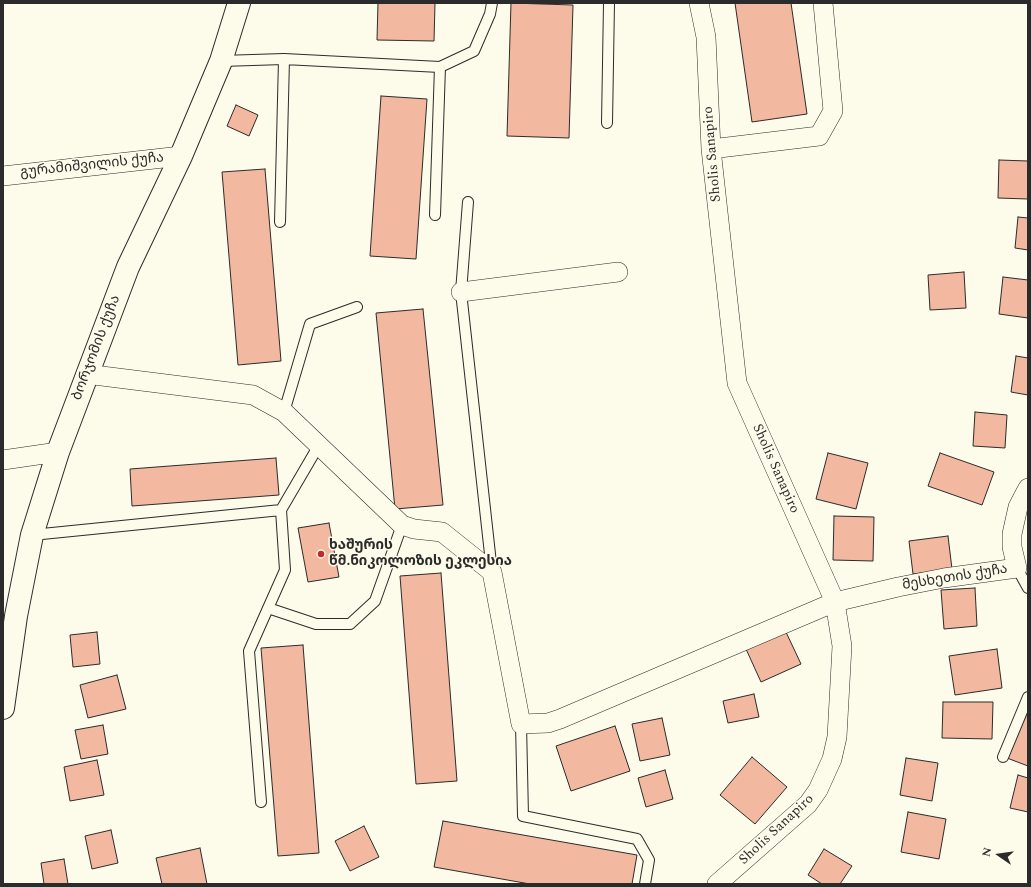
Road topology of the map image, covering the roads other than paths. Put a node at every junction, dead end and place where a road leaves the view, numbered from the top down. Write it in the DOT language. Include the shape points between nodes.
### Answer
graph roads {
  1 [pos="239,3"];
  2 [pos="492,3"];
  3 [pos="609,3"];
  4 [pos="699,3"];
  5 [pos="823,3"];
  6 [pos="284,59"];
  7 [pos="221,61"];
  8 [pos="440,67"];
  9 [pos="607,124"];
  10 [pos="711,149"];
  11 [pos="181,156"];
  12 [pos="3,176"];
  13 [pos="468,202"];
  14 [pos="435,215"];
  15 [pos="280,222"];
  16 [pos="618,272"];
  17 [pos="461,292"];
  18 [pos="357,307"];
  19 [pos="86,374"];
  20 [pos="284,412"];
  21 [pos="319,445"];
  22 [pos="58,452"];
  23 [pos="3,460"];
  24 [pos="1028,488"];
  25 [pos="281,510"];
  26 [pos="402,525"];
  27 [pos="32,535"];
  28 [pos="1017,568"];
  29 [pos="492,572"];
  30 [pos="1028,588"];
  31 [pos="835,602"];
  32 [pos="268,608"];
  33 [pos="1028,697"];
  34 [pos="3,708"];
  35 [pos="521,724"];
  36 [pos="1003,757"];
  37 [pos="261,802"];
  38 [pos="644,884"];
  39 [pos="717,884"];
  1 -- 7 [label="highway, ბორჯომის ქუჩა"];
  2 -- 8 [label="lane" via="474,51"];
  3 -- 9 [label="lane"];
  4 -- 10 [label="street, Sholis Sanapiro" via="706,37"];
  5 -- 10 [label="street" via="833,111 819,136"];
  6 -- 7 [label="lane"];
  6 -- 8 [label="lane"];
  6 -- 15 [label="lane"];
  7 -- 11 [label="highway, ბორჯომის ქუჩა"];
  8 -- 14 [label="lane"];
  10 -- 31 [label="street, Sholis Sanapiro" via="737,383"];
  11 -- 12 [label="street, გურამიშვილის ქუჩა"];
  11 -- 19 [label="highway, ბორჯომის ქუჩა" via="128,267"];
  13 -- 17 [label="lane"];
  16 -- 17 [label="street"];
  17 -- 29 [label="lane"];
  18 -- 20 [label="lane" via="310,324"];
  19 -- 20 [label="street" via="253,395"];
  19 -- 22 [label="highway, ბორჯომის ქუჩა"];
  20 -- 21 [label="street"];
  21 -- 25 [label="lane"];
  21 -- 26 [label="street"];
  22 -- 23 [label="street"];
  22 -- 27 [label="highway, ბორჯომის ქუჩა"];
  24 -- 28 [label="street, მესხეთის ქუჩა" via="1018,508 1012,534"];
  25 -- 27 [label="lane"];
  25 -- 32 [label="lane" via="285,570"];
  26 -- 29 [label="street" via="442,532"];
  26 -- 32 [label="lane" via="375,601 350,624 316,624"];
  27 -- 34 [label="highway, ბორჯომის ქუჩა" via="16,616"];
  28 -- 30 [label="lane"];
  28 -- 31 [label="street, მესხეთის ქუჩა" via="913,584"];
  29 -- 35 [label="street"];
  31 -- 35 [label="street, მესხეთის ქუჩა" via="560,719 548,723"];
  31 -- 39 [label="street, Sholis Sanapiro" via="842,646 842,669 837,737 826,776 808,804"];
  32 -- 37 [label="lane" via="249,651"];
  33 -- 36 [label="lane"];
  35 -- 38 [label="lane" via="523,816 636,839 649,860"];
}
